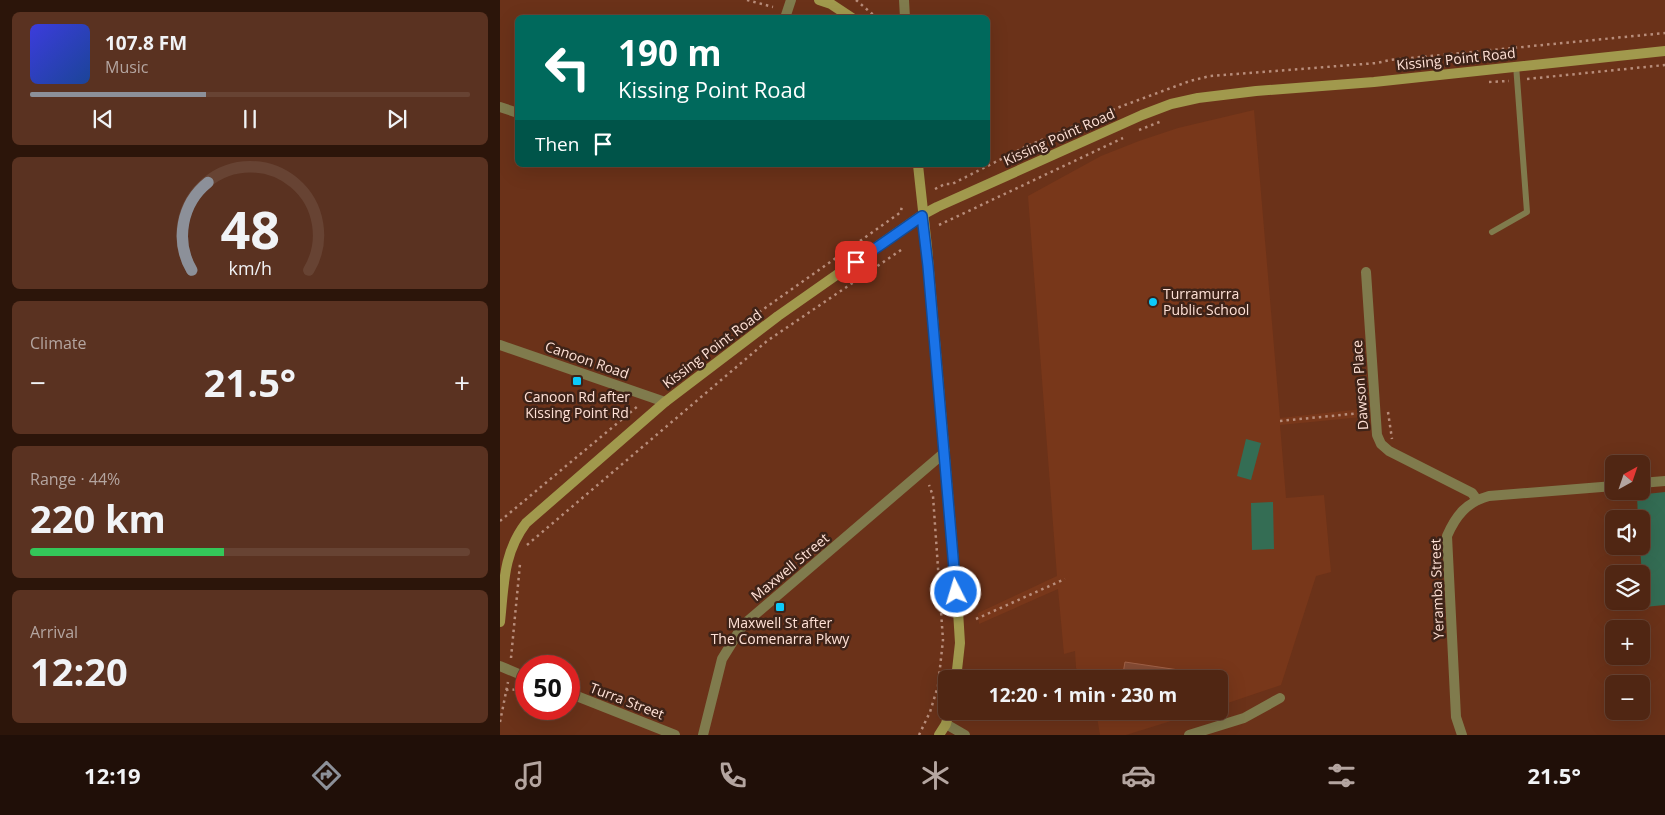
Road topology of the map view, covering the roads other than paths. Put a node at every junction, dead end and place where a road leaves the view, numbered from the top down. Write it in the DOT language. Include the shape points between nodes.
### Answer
graph roads {
  1 [pos="791,0"];
  2 [pos="819,0"];
  3 [pos="904,0"];
  4 [pos="786,15"];
  5 [pos="848,15"];
  6 [pos="905,15"];
  7 [pos="1665,51"];
  8 [pos="1517,66"];
  9 [pos="500,107"];
  10 [pos="515,112"];
  11 [pos="918,167"];
  12 [pos="922,216"];
  13 [pos="1492,232"];
  14 [pos="1366,272"];
  15 [pos="500,345"];
  16 [pos="665,402"];
  17 [pos="945,452"];
  18 [pos="1665,481"];
  19 [pos="1650,482"];
  20 [pos="1605,487"];
  21 [pos="1477,500"];
  22 [pos="500,622"];
  23 [pos="500,666"];
  24 [pos="957,670"];
  25 [pos="515,672"];
  26 [pos="580,697"];
  27 [pos="1280,698"];
  28 [pos="947,720"];
  29 [pos="946,724"];
  30 [pos="675,735"];
  31 [pos="703,735"];
  32 [pos="939,735"];
  33 [pos="965,735"];
  34 [pos="1189,735"];
  35 [pos="1462,735"];
  1 -- 4 [label="street"];
  2 -- 5 [label="main road"];
  3 -- 6 [label="street"];
  7 -- 8 [label="main road, Kissing Point Road"];
  8 -- 12 [label="main road, Kissing Point Road" via="1256,91 1171,104"];
  8 -- 13 [label="lane" via="1527,212"];
  9 -- 10 [label="street"];
  11 -- 12 [label="main road"];
  12 -- 16 [label="main road, Kissing Point Road" via="778,316"];
  12 -- 17 [label="main road"];
  14 -- 21 [label="street, Dawson Place" via="1381,444 1472,493"];
  15 -- 16 [label="street, Canoon Road"];
  16 -- 22 [label="main road, Kissing Point Road" via="526,523 516,536 505,574"];
  17 -- 24 [label="main road" via="960,643"];
  17 -- 31 [label="street, Maxwell Street" via="743,625 722,659"];
  18 -- 19 [label="street"];
  20 -- 21 [label="street, Yeramba Street" via="1490,496"];
  21 -- 35 [label="street, Yeramba Street" via="1462,511 1447,536 1456,717"];
  23 -- 25 [label="street"];
  26 -- 30 [label="street, Turra Street"];
  27 -- 34 [label="street" via="1244,718"];
  28 -- 29 [label="main road"];
  29 -- 32 [label="main road"];
  29 -- 33 [label="street"];
}
